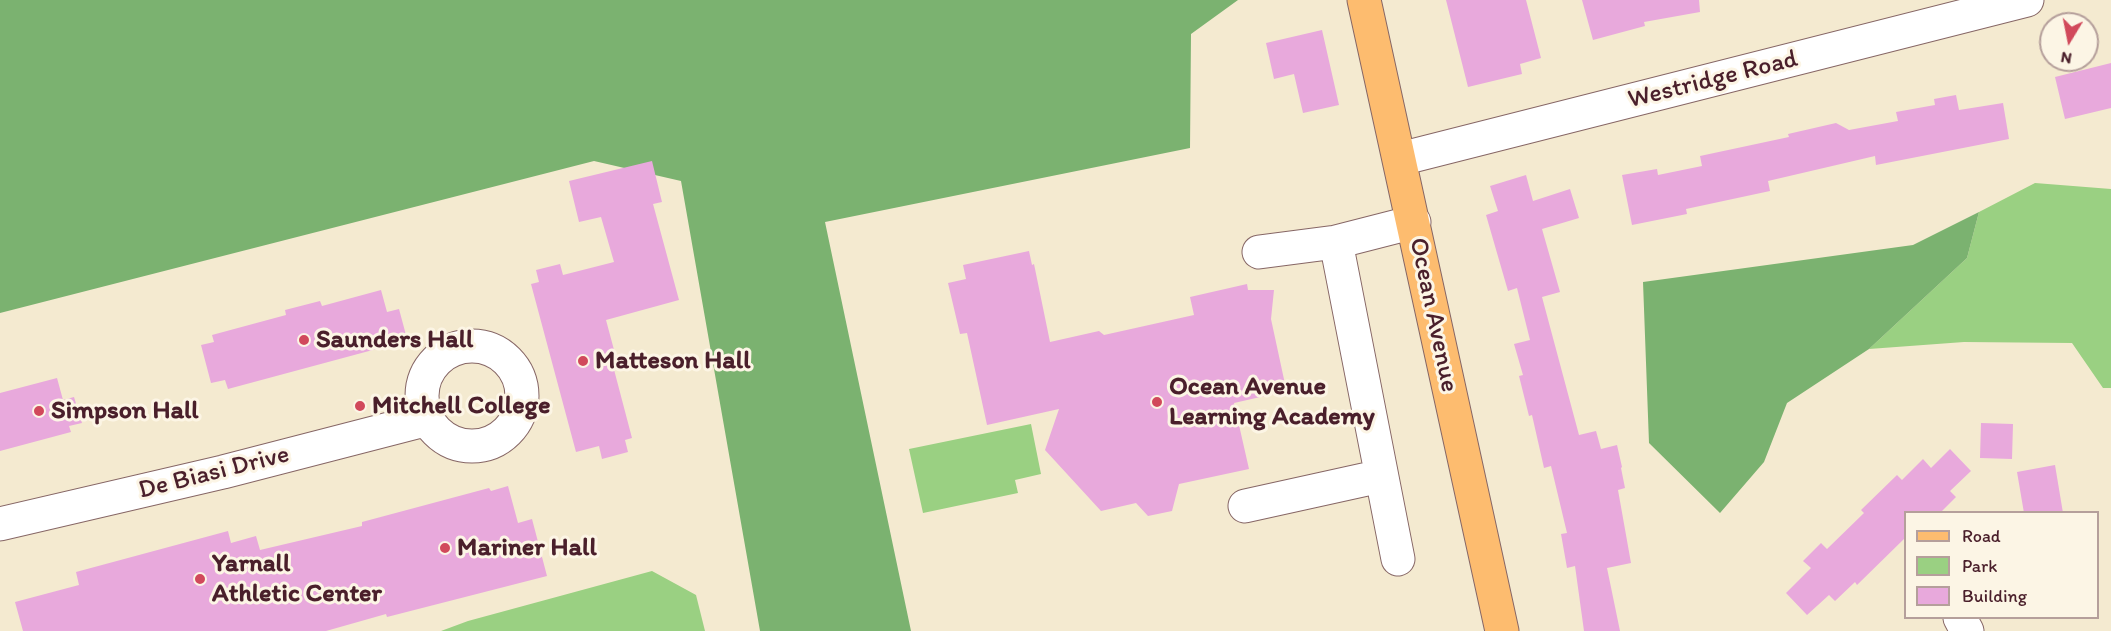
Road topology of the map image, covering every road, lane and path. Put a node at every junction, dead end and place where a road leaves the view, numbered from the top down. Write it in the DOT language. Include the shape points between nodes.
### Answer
graph roads {
  1 [pos="1364,0"];
  2 [pos="2027,0"];
  3 [pos="1400,159"];
  4 [pos="1414,222"];
  5 [pos="1335,242"];
  6 [pos="1259,252"];
  7 [pos="428,419"];
  8 [pos="1382,476"];
  9 [pos="1245,506"];
  10 [pos="0,524"];
  11 [pos="1398,559"];
  12 [pos="1502,631"];
  1 -- 3 [label="main road, Ocean Avenue"];
  2 -- 3 [label="street, Westridge Road"];
  3 -- 4 [label="main road, Ocean Avenue"];
  4 -- 5 [label="street"];
  4 -- 12 [label="main road, Ocean Avenue"];
  5 -- 6 [label="street"];
  5 -- 8 [label="street"];
  7 -- 10 [label="street, De Biasi Drive"];
  8 -- 9 [label="street"];
  8 -- 11 [label="street"];
}
